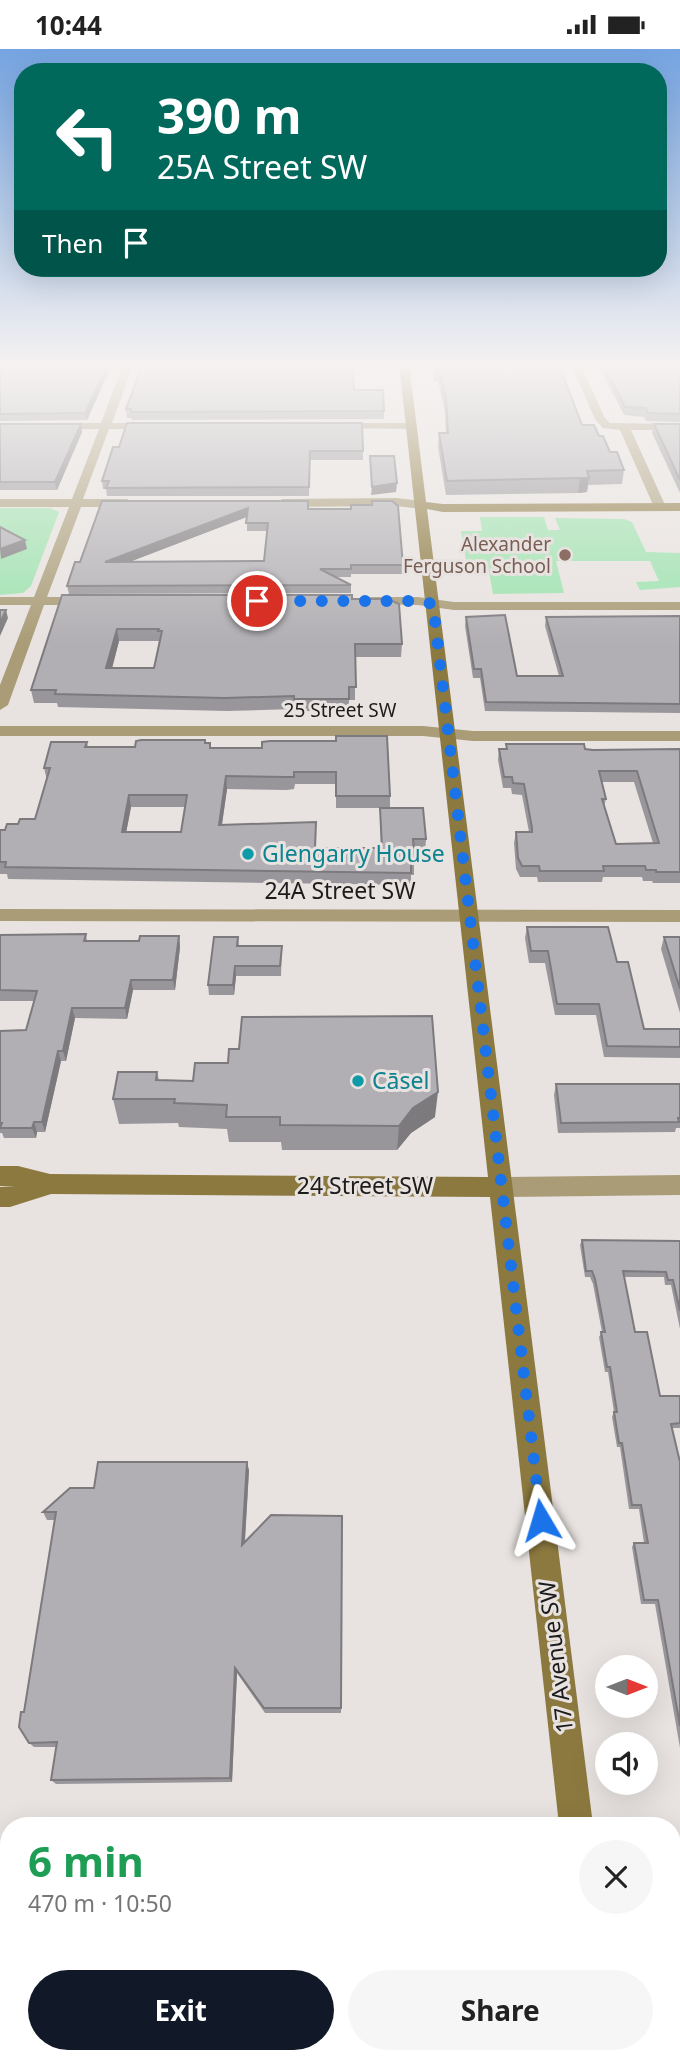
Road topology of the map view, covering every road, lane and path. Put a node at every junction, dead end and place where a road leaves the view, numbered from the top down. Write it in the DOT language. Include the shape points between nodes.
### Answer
graph roads {
  1 [pos="95,457"];
  2 [pos="416,457"];
  3 [pos="637,457"];
  4 [pos="0,503"];
  5 [pos="78,503"];
  6 [pos="146,503"];
  7 [pos="270,503"];
  8 [pos="422,506"];
  9 [pos="660,507"];
  10 [pos="680,507"];
  11 [pos="0,601"];
  12 [pos="40,601"];
  13 [pos="108,601"];
  14 [pos="351,601"];
  15 [pos="433,604"];
  16 [pos="680,606"];
  17 [pos="0,705"];
  18 [pos="0,731"];
  19 [pos="448,734"];
  20 [pos="680,736"];
  21 [pos="0,915"];
  22 [pos="470,915"];
  23 [pos="680,916"];
  24 [pos="0,1176"];
  25 [pos="50,1184"];
  26 [pos="680,1185"];
  27 [pos="502,1187"];
  28 [pos="0,1197"];
  29 [pos="575,1817"];
  1 -- 5 [label="street"];
  2 -- 8 [label="main road, 17 Avenue SW"];
  3 -- 9 [label="street"];
  4 -- 5 [label="street"];
  5 -- 6 [label="street"];
  5 -- 12 [label="street"];
  7 -- 8 [label="street"];
  8 -- 9 [label="main road"];
  8 -- 15 [label="main road, 17 Avenue SW"];
  9 -- 10 [label="main road"];
  11 -- 12 [label="street"];
  12 -- 13 [label="street"];
  12 -- 17 [label="street"];
  14 -- 15 [label="street"];
  15 -- 16 [label="street"];
  15 -- 19 [label="main road, 17 Avenue SW"];
  18 -- 19 [label="street, 25 Street SW"];
  19 -- 20 [label="street, 25 Street SW"];
  19 -- 22 [label="main road, 17 Avenue SW"];
  21 -- 22 [label="street, 24A Street SW"];
  22 -- 23 [label="street, 24A Street SW"];
  22 -- 27 [label="main road, 17 Avenue SW"];
  24 -- 25 [label="main road, 24 Street SW"];
  25 -- 27 [label="main road, 24 Street SW"];
  25 -- 28 [label="main road, 24 Street SW"];
  26 -- 27 [label="street, 24 Street SW"];
  27 -- 29 [label="main road, 17 Avenue SW"];
}
